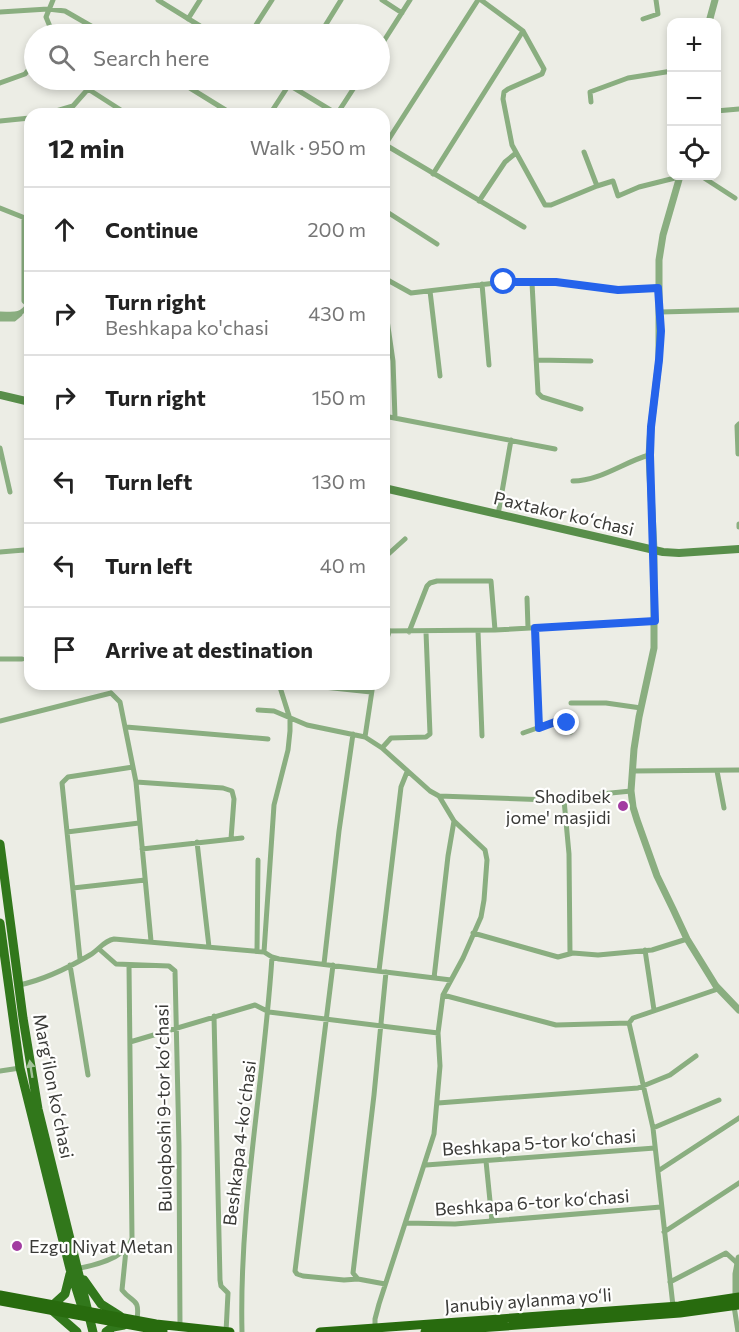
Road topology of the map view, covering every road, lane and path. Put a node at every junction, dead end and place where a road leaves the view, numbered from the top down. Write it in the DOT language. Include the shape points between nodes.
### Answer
graph roads {
  1 [pos="53,0"];
  2 [pos="158,0"];
  3 [pos="201,0"];
  4 [pos="272,0"];
  5 [pos="341,0"];
  6 [pos="382,0"];
  7 [pos="410,0"];
  8 [pos="479,0"];
  9 [pos="656,0"];
  10 [pos="715,0"];
  11 [pos="48,9"];
  12 [pos="0,12"];
  13 [pos="402,13"];
  14 [pos="710,18"];
  15 [pos="188,19"];
  16 [pos="643,19"];
  17 [pos="48,24"];
  18 [pos="88,24"];
  19 [pos="196,24"];
  20 [pos="256,24"];
  21 [pos="326,24"];
  22 [pos="390,32"];
  23 [pos="523,32"];
  24 [pos="667,72"];
  25 [pos="24,74"];
  26 [pos="0,83"];
  27 [pos="87,90"];
  28 [pos="90,90"];
  29 [pos="193,90"];
  30 [pos="285,90"];
  31 [pos="302,90"];
  32 [pos="353,90"];
  33 [pos="591,102"];
  34 [pos="66,108"];
  35 [pos="118,108"];
  36 [pos="222,108"];
  37 [pos="274,108"];
  38 [pos="328,108"];
  39 [pos="341,108"];
  40 [pos="739,109"];
  41 [pos="721,111"];
  42 [pos="24,119"];
  43 [pos="0,121"];
  44 [pos="390,137"];
  45 [pos="390,148"];
  46 [pos="584,152"];
  47 [pos="516,153"];
  48 [pos="433,174"];
  49 [pos="667,179"];
  50 [pos="679,180"];
  51 [pos="707,180"];
  52 [pos="597,186"];
  53 [pos="735,198"];
  54 [pos="479,201"];
  55 [pos="0,208"];
  56 [pos="390,214"];
  57 [pos="24,218"];
  58 [pos="524,227"];
  59 [pos="437,244"];
  60 [pos="390,282"];
  61 [pos="532,283"];
  62 [pos="482,284"];
  63 [pos="658,288"];
  64 [pos="430,291"];
  65 [pos="24,310"];
  66 [pos="739,310"];
  67 [pos="660,312"];
  68 [pos="0,314"];
  69 [pos="20,314"];
  70 [pos="0,319"];
  71 [pos="390,338"];
  72 [pos="391,344"];
  73 [pos="536,360"];
  74 [pos="390,361"];
  75 [pos="393,361"];
  76 [pos="591,361"];
  77 [pos="489,365"];
  78 [pos="440,376"];
  79 [pos="0,395"];
  80 [pos="24,401"];
  81 [pos="581,409"];
  82 [pos="390,417"];
  83 [pos="395,418"];
  84 [pos="739,424"];
  85 [pos="511,440"];
  86 [pos="0,448"];
  87 [pos="555,449"];
  88 [pos="738,454"];
  89 [pos="650,455"];
  90 [pos="573,481"];
  91 [pos="390,489"];
  92 [pos="10,492"];
  93 [pos="498,515"];
  94 [pos="405,539"];
  95 [pos="739,549"];
  96 [pos="24,550"];
  97 [pos="654,550"];
  98 [pos="0,552"];
  99 [pos="390,553"];
  100 [pos="527,598"];
  101 [pos="655,621"];
  102 [pos="528,628"];
  103 [pos="535,628"];
  104 [pos="495,630"];
  105 [pos="478,631"];
  106 [pos="390,632"];
  107 [pos="409,632"];
  108 [pos="426,632"];
  109 [pos="0,659"];
  110 [pos="22,659"];
  111 [pos="111,690"];
  112 [pos="281,690"];
  113 [pos="352,690"];
  114 [pos="371,692"];
  115 [pos="111,693"];
  116 [pos="571,703"];
  117 [pos="641,708"];
  118 [pos="258,710"];
  119 [pos="290,719"];
  120 [pos="0,721"];
  121 [pos="126,727"];
  122 [pos="539,728"];
  123 [pos="571,732"];
  124 [pos="523,733"];
  125 [pos="353,734"];
  126 [pos="482,736"];
  127 [pos="365,737"];
  128 [pos="268,739"];
  129 [pos="382,748"];
  130 [pos="133,767"];
  131 [pos="739,770"];
  132 [pos="632,771"];
  133 [pos="717,771"];
  134 [pos="407,772"];
  135 [pos="136,782"];
  136 [pos="631,791"];
  137 [pos="439,796"];
  138 [pos="564,800"];
  139 [pos="724,808"];
  140 [pos="454,821"];
  141 [pos="139,824"];
  142 [pos="67,832"];
  143 [pos="242,838"];
  144 [pos="231,839"];
  145 [pos="197,842"];
  146 [pos="0,844"];
  147 [pos="142,849"];
  148 [pos="258,860"];
  149 [pos="145,880"];
  150 [pos="3,885"];
  151 [pos="73,888"];
  152 [pos="0,923"];
  153 [pos="473,933"];
  154 [pos="687,939"];
  155 [pos="151,941"];
  156 [pos="209,947"];
  157 [pos="99,949"];
  158 [pos="645,950"];
  159 [pos="257,951"];
  160 [pos="264,952"];
  161 [pos="570,954"];
  162 [pos="272,957"];
  163 [pos="80,959"];
  164 [pos="324,964"];
  165 [pos="70,965"];
  166 [pos="333,965"];
  167 [pos="129,966"];
  168 [pos="383,971"];
  169 [pos="434,978"];
  170 [pos="451,980"];
  171 [pos="19,985"];
  172 [pos="718,988"];
  173 [pos="443,995"];
  174 [pos="654,1010"];
  175 [pos="739,1010"];
  176 [pos="269,1012"];
  177 [pos="214,1017"];
  178 [pos="326,1019"];
  179 [pos="629,1023"];
  180 [pos="380,1026"];
  181 [pos="176,1029"];
  182 [pos="438,1033"];
  183 [pos="130,1042"];
  184 [pos="696,1056"];
  185 [pos="20,1068"];
  186 [pos="0,1071"];
  187 [pos="88,1075"];
  188 [pos="643,1086"];
  189 [pos="719,1100"];
  190 [pos="438,1103"];
  191 [pos="739,1118"];
  192 [pos="653,1128"];
  193 [pos="655,1149"];
  194 [pos="486,1161"];
  195 [pos="426,1165"];
  196 [pos="658,1171"];
  197 [pos="739,1183"];
  198 [pos="661,1207"];
  199 [pos="492,1221"];
  200 [pos="406,1223"];
  201 [pos="664,1232"];
  202 [pos="126,1250"];
  203 [pos="738,1261"];
  204 [pos="74,1269"];
  205 [pos="358,1280"];
  206 [pos="670,1282"];
  207 [pos="386,1284"];
  208 [pos="0,1295"];
  209 [pos="0,1301"];
  210 [pos="737,1301"];
  211 [pos="673,1306"];
  212 [pos="53,1308"];
  213 [pos="86,1313"];
  214 [pos="137,1320"];
  215 [pos="123,1321"];
  216 [pos="180,1327"];
  217 [pos="375,1328"];
  218 [pos="77,1332"];
  219 [pos="89,1332"];
  220 [pos="93,1332"];
  221 [pos="106,1332"];
  222 [pos="170,1332"];
  223 [pos="226,1332"];
  224 [pos="230,1332"];
  225 [pos="242,1332"];
  226 [pos="320,1332"];
  227 [pos="425,1332"];
  228 [pos="738,1332"];
  1 -- 11 [label="street"];
  2 -- 15 [label="street"];
  3 -- 15 [label="street"];
  4 -- 20 [label="street"];
  5 -- 21 [label="street"];
  6 -- 13 [label="street"];
  7 -- 13 [label="street"];
  8 -- 23 [label="street"];
  8 -- 44 [label="street"];
  9 -- 16 [label="street" via="658,14"];
  10 -- 14 [label="street"];
  11 -- 12 [label="street"];
  11 -- 17 [label="street"];
  11 -- 18 [label="street" via="65,11"];
  13 -- 22 [label="street"];
  15 -- 19 [label="street"];
  23 -- 47 [label="street" via="544,69 542,74 503,95"];
  23 -- 48 [label="street"];
  24 -- 33 [label="street" via="628,78 590,93"];
  25 -- 26 [label="street"];
  27 -- 34 [label="street"];
  28 -- 35 [label="street"];
  29 -- 36 [label="street"];
  30 -- 37 [label="street"];
  31 -- 38 [label="street"];
  32 -- 39 [label="street"];
  40 -- 41 [label="street"];
  42 -- 43 [label="street"];
  45 -- 48 [label="street"];
  46 -- 52 [label="street"];
  47 -- 52 [label="street" via="548,206"];
  47 -- 54 [label="street" via="505,162"];
  48 -- 54 [label="street"];
  49 -- 52 [label="street" via="618,196 613,182"];
  50 -- 63 [label="street" via="661,247"];
  51 -- 53 [label="street"];
  54 -- 58 [label="street"];
  55 -- 57 [label="street"];
  56 -- 59 [label="street"];
  60 -- 64 [label="street" via="407,292"];
  61 -- 62 [label="street"];
  61 -- 63 [label="street" via="618,290"];
  61 -- 73 [label="street"];
  62 -- 64 [label="street"];
  62 -- 77 [label="street"];
  63 -- 67 [label="street"];
  64 -- 78 [label="street"];
  65 -- 69 [label="street"];
  66 -- 67 [label="street"];
  67 -- 89 [label="street"];
  68 -- 69 [label="street"];
  69 -- 70 [label="street" via="14,319"];
  71 -- 72 [label="street"];
  72 -- 75 [label="street"];
  73 -- 76 [label="street"];
  73 -- 81 [label="street" via="540,396"];
  74 -- 75 [label="street"];
  75 -- 83 [label="street"];
  79 -- 80 [label="main road"];
  82 -- 83 [label="street"];
  83 -- 85 [label="street"];
  84 -- 88 [label="street"];
  85 -- 87 [label="street"];
  85 -- 93 [label="street"];
  86 -- 92 [label="street"];
  89 -- 90 [label="street" via="589,480"];
  89 -- 97 [label="street"];
  91 -- 93 [label="main road, Paxtakor koʻchasi"];
  93 -- 97 [label="main road, Paxtakor koʻchasi"];
  94 -- 99 [label="street"];
  95 -- 97 [label="main road, Paxtakor koʻchasi" via="679,553"];
  96 -- 98 [label="street"];
  97 -- 101 [label="street"];
  100 -- 102 [label="street"];
  101 -- 103 [label="street"];
  101 -- 117 [label="street" via="654,648"];
  102 -- 103 [label="street"];
  102 -- 104 [label="street"];
  103 -- 122 [label="street"];
  104 -- 105 [label="street"];
  104 -- 107 [label="street" via="491,581 437,581 427,586"];
  105 -- 108 [label="street"];
  105 -- 126 [label="street"];
  106 -- 107 [label="street"];
  107 -- 108 [label="street"];
  108 -- 129 [label="street" via="430,734 391,738"];
  109 -- 110 [label="street"];
  111 -- 115 [label="street"];
  112 -- 119 [label="street"];
  113 -- 114 [label="street"];
  114 -- 127 [label="street"];
  115 -- 120 [label="street"];
  115 -- 121 [label="street" via="120,702"];
  116 -- 117 [label="street"];
  117 -- 132 [label="street"];
  118 -- 119 [label="street" via="274,711"];
  119 -- 125 [label="street"];
  119 -- 160 [label="street" via="288,750 274,806"];
  121 -- 128 [label="street"];
  121 -- 130 [label="street"];
  122 -- 123 [label="street" via="563,719"];
  122 -- 124 [label="street"];
  125 -- 127 [label="street"];
  125 -- 164 [label="street"];
  127 -- 129 [label="street"];
  129 -- 134 [label="street"];
  130 -- 135 [label="street"];
  130 -- 142 [label="street" via="64,779"];
  131 -- 133 [label="street"];
  132 -- 133 [label="street"];
  132 -- 136 [label="street"];
  133 -- 139 [label="street"];
  134 -- 137 [label="street"];
  134 -- 168 [label="street" via="401,787"];
  135 -- 141 [label="street"];
  135 -- 144 [label="street" via="232,791"];
  136 -- 138 [label="street"];
  136 -- 154 [label="street" via="654,869"];
  137 -- 138 [label="street"];
  137 -- 140 [label="street"];
  138 -- 161 [label="street"];
  140 -- 153 [label="street" via="487,854 484,900"];
  140 -- 169 [label="street"];
  141 -- 142 [label="street"];
  141 -- 147 [label="street"];
  142 -- 151 [label="street"];
  143 -- 144 [label="street"];
  144 -- 145 [label="street"];
  145 -- 147 [label="street"];
  145 -- 156 [label="street"];
  146 -- 150 [label="main road, Margʻilon koʻchasi"];
  147 -- 149 [label="street"];
  148 -- 159 [label="street"];
  149 -- 151 [label="street"];
  149 -- 155 [label="street"];
  150 -- 171 [label="main road, Margʻilon koʻchasi"];
  151 -- 163 [label="street"];
  152 -- 185 [label="main road, Margʻilon koʻchasi"];
  153 -- 161 [label="street" via="551,956"];
  153 -- 170 [label="street"];
  154 -- 158 [label="street" via="661,949"];
  154 -- 172 [label="street"];
  155 -- 156 [label="street"];
  155 -- 157 [label="street" via="114,939"];
  156 -- 159 [label="street"];
  157 -- 163 [label="street"];
  157 -- 167 [label="street" via="116,964"];
  158 -- 161 [label="street"];
  158 -- 174 [label="street"];
  159 -- 160 [label="street"];
  160 -- 162 [label="street"];
  162 -- 164 [label="street"];
  162 -- 176 [label="street, Beshkapa 4-koʻchasi"];
  163 -- 165 [label="street"];
  164 -- 166 [label="street"];
  165 -- 171 [label="street" via="38,981"];
  165 -- 187 [label="street"];
  166 -- 168 [label="street"];
  166 -- 178 [label="street"];
  167 -- 181 [label="street, Buloqboshi 9-tor koʻchasi" via="173,969"];
  167 -- 183 [label="street"];
  168 -- 169 [label="street"];
  168 -- 180 [label="street"];
  169 -- 170 [label="street"];
  170 -- 173 [label="street"];
  204 -- 171 [label="main road, Margʻilon koʻchasi, one-way" via="38,1109"];
  172 -- 174 [label="street"];
  172 -- 175 [label="street"];
  173 -- 179 [label="street" via="556,1025"];
  173 -- 182 [label="street"];
  174 -- 179 [label="street"];
  176 -- 177 [label="street" via="251,1006"];
  176 -- 178 [label="street"];
  176 -- 225 [label="street, Beshkapa 4-koʻchasi" via="244,1226"];
  177 -- 181 [label="street"];
  177 -- 223 [label="street" via="220,1280 228,1293"];
  178 -- 180 [label="street"];
  178 -- 205 [label="street" via="295,1271 303,1276"];
  179 -- 188 [label="street"];
  180 -- 182 [label="street"];
  180 -- 205 [label="street" via="353,1266"];
  181 -- 183 [label="street"];
  181 -- 216 [label="street, Buloqboshi 9-tor koʻchasi"];
  182 -- 190 [label="street"];
  183 -- 202 [label="street" via="132,1234"];
  184 -- 188 [label="street" via="670,1075"];
  185 -- 186 [label="street"];
  185 -- 204 [label="main road, Margʻilon koʻchasi"];
  188 -- 190 [label="street"];
  188 -- 192 [label="street"];
  189 -- 192 [label="street"];
  190 -- 195 [label="street"];
  191 -- 196 [label="street"];
  192 -- 193 [label="street"];
  193 -- 194 [label="street, Beshkapa 5-tor koʻchasi"];
  193 -- 196 [label="street"];
  194 -- 195 [label="street, Beshkapa 5-tor koʻchasi"];
  194 -- 199 [label="street"];
  195 -- 200 [label="street"];
  196 -- 198 [label="street"];
  197 -- 201 [label="street"];
  198 -- 199 [label="street, Beshkapa 6-tor koʻchasi"];
  198 -- 201 [label="street"];
  199 -- 200 [label="street, Beshkapa 6-tor koʻchasi"];
  200 -- 207 [label="street"];
  201 -- 206 [label="street"];
  202 -- 204 [label="street"];
  202 -- 214 [label="street" via="122,1290 138,1306"];
  203 -- 206 [label="street" via="726,1253"];
  203 -- 210 [label="street"];
  204 -- 212 [label="main road" via="65,1294"];
  204 -- 213 [label="main road, Margʻilon koʻchasi"];
  204 -- 215 [label="main road" via="101,1304"];
  205 -- 207 [label="street"];
  206 -- 211 [label="street"];
  207 -- 217 [label="street"];
  208 -- 212 [label="highway"];
  209 -- 212 [label="highway"];
  210 -- 211 [label="highway, Janubiy aylanma yoʻli"];
  210 -- 227 [label="highway, Janubiy aylanma yoʻli" via="680,1313"];
  210 -- 228 [label="street"];
  211 -- 217 [label="highway, Janubiy aylanma yoʻli"];
  212 -- 213 [label="highway"];
  212 -- 218 [label="main road"];
  213 -- 215 [label="highway"];
  213 -- 219 [label="main road, Margʻilon koʻchasi"];
  213 -- 220 [label="main road, Margʻilon koʻchasi"];
  214 -- 215 [label="highway"];
  214 -- 216 [label="highway"];
  215 -- 221 [label="main road"];
  215 -- 222 [label="highway"];
  216 -- 223 [label="highway"];
  217 -- 226 [label="highway, Janubiy aylanma yoʻli"];
  223 -- 224 [label="highway"];
}
